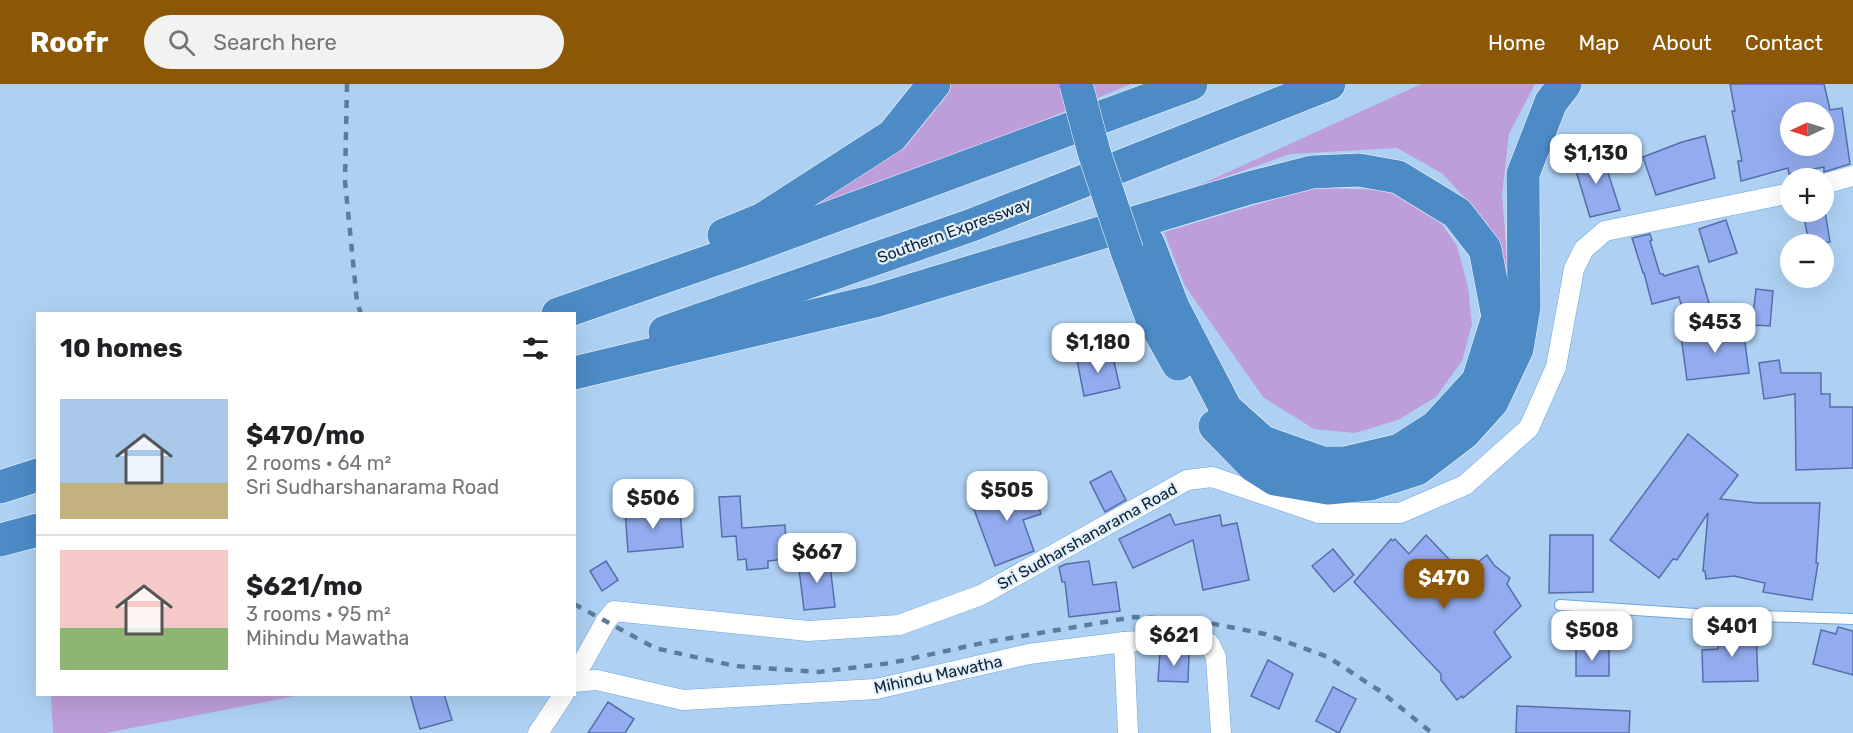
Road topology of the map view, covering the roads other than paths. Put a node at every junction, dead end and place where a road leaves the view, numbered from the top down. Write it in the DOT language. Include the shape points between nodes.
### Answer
graph roads {
  1 [pos="934,84"];
  2 [pos="1076,84"];
  3 [pos="1100,84"];
  4 [pos="1191,84"];
  5 [pos="1329,84"];
  6 [pos="1565,84"];
  7 [pos="1853,176"];
  8 [pos="1834,181"];
  9 [pos="1780,195"];
  10 [pos="1138,247"];
  11 [pos="542,312"];
  12 [pos="564,312"];
  13 [pos="576,363"];
  14 [pos="576,373"];
  15 [pos="36,476"];
  16 [pos="0,487"];
  17 [pos="36,531"];
  18 [pos="0,540"];
  19 [pos="1560,605"];
  20 [pos="1853,619"];
  21 [pos="1124,642"];
  22 [pos="576,676"];
  23 [pos="576,680"];
  24 [pos="563,696"];
  25 [pos="538,733"];
  26 [pos="1128,733"];
  27 [pos="1221,733"];
  1 -- 11 [label="highway" via="892,136 763,219"];
  2 -- 10 [label="highway, bridge" via="1094,152"];
  3 -- 10 [label="highway"];
  4 -- 12 [label="highway" via="1010,153"];
  5 -- 13 [label="highway, Southern Expressway" via="972,225"];
  6 -- 10 [label="highway" via="1551,102 1523,174 1524,307 1517,349 1492,402 1464,433 1417,469 1370,484 1328,488 1275,479 1253,465 1207,417 1151,316"];
  7 -- 8 [label="street"];
  9 -- 22 [label="street, Sri Sudharshanarama Road" via="1605,231 1584,249 1574,269 1556,367 1529,428 1464,485 1400,513 1319,513 1212,477 1187,480 981,595 899,625 808,631 614,611"];
  10 -- 14 [label="highway" via="1226,409 1263,442 1323,463 1345,463 1400,450 1436,427 1478,381 1498,317 1485,249 1457,213 1398,177 1359,170 1312,172 875,301"];
  15 -- 16 [label="highway"];
  17 -- 18 [label="highway"];
  19 -- 20 [label="lane"];
  21 -- 23 [label="street, Mihindu Mawatha" via="1029,654 876,689 683,700 597,680"];
  21 -- 26 [label="street"];
  21 -- 27 [label="street, Mihindu Mawatha" via="1193,638 1209,643 1216,657"];
  24 -- 25 [label="street"];
}
